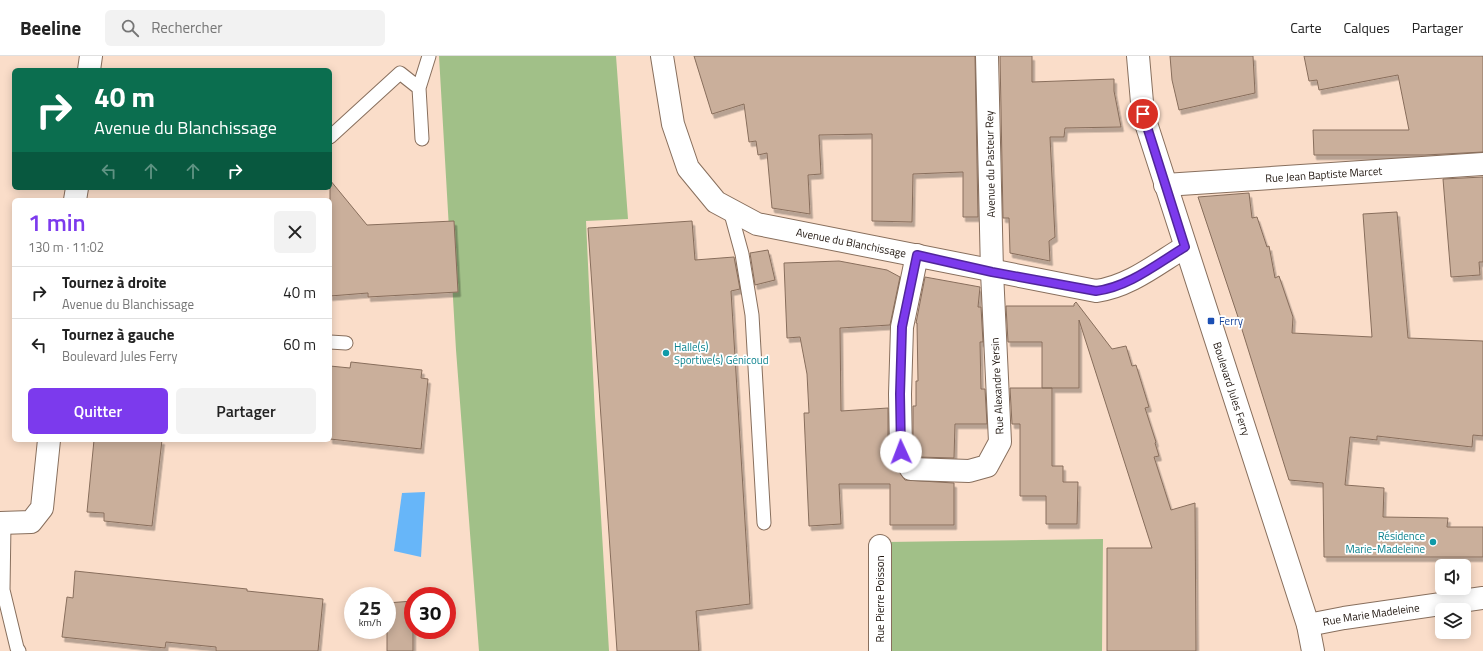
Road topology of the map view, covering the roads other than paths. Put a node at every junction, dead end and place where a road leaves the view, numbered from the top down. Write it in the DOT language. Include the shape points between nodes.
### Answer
graph roads {
  1 [pos="91,56"];
  2 [pos="429,56"];
  3 [pos="662,56"];
  4 [pos="988,56"];
  5 [pos="1138,56"];
  6 [pos="89,68"];
  7 [pos="419,88"];
  8 [pos="332,134"];
  9 [pos="422,139"];
  10 [pos="1483,164"];
  11 [pos="1165,186"];
  12 [pos="730,210"];
  13 [pos="1185,247"];
  14 [pos="917,255"];
  15 [pos="992,272"];
  16 [pos="332,342"];
  17 [pos="346,343"];
  18 [pos="49,442"];
  19 [pos="764,523"];
  20 [pos="2,524"];
  21 [pos="880,546"];
  22 [pos="2,590"];
  23 [pos="1483,598"];
  24 [pos="1308,625"];
  25 [pos="19,651"];
  26 [pos="880,651"];
  27 [pos="1313,651"];
  1 -- 6 [label="street"];
  2 -- 7 [label="lane"];
  3 -- 12 [label="street, Avenue du Blanchissage" via="673,124 688,168 716,202"];
  4 -- 15 [label="street, Avenue du Pasteur Rey"];
  5 -- 11 [label="street, Boulevard Jules Ferry" via="1143,114"];
  7 -- 8 [label="lane" via="400,73"];
  7 -- 9 [label="lane"];
  10 -- 11 [label="street, Rue Jean Baptiste Marcet"];
  11 -- 13 [label="street, Boulevard Jules Ferry"];
  12 -- 14 [label="street, Avenue du Blanchissage" via="757,224"];
  12 -- 19 [label="lane" via="742,254 752,315"];
  13 -- 15 [label="street, Avenue du Blanchissage" via="1122,284 1096,291"];
  13 -- 24 [label="street, Boulevard Jules Ferry"];
  14 -- 15 [label="street, Avenue du Blanchissage"];
  14 -- 15 [label="street, Rue Alexandre Yersin" via="902,327 901,452 910,469 969,471 987,466 1000,442"];
  16 -- 17 [label="lane"];
  18 -- 20 [label="street" via="42,508 31,522"];
  20 -- 22 [label="lane"];
  21 -- 26 [label="street, Rue Pierre Poisson"];
  22 -- 25 [label="lane" via="16,648"];
  23 -- 24 [label="street, Rue Marie Madeleine"];
  24 -- 27 [label="street, Boulevard Jules Ferry"];
}
